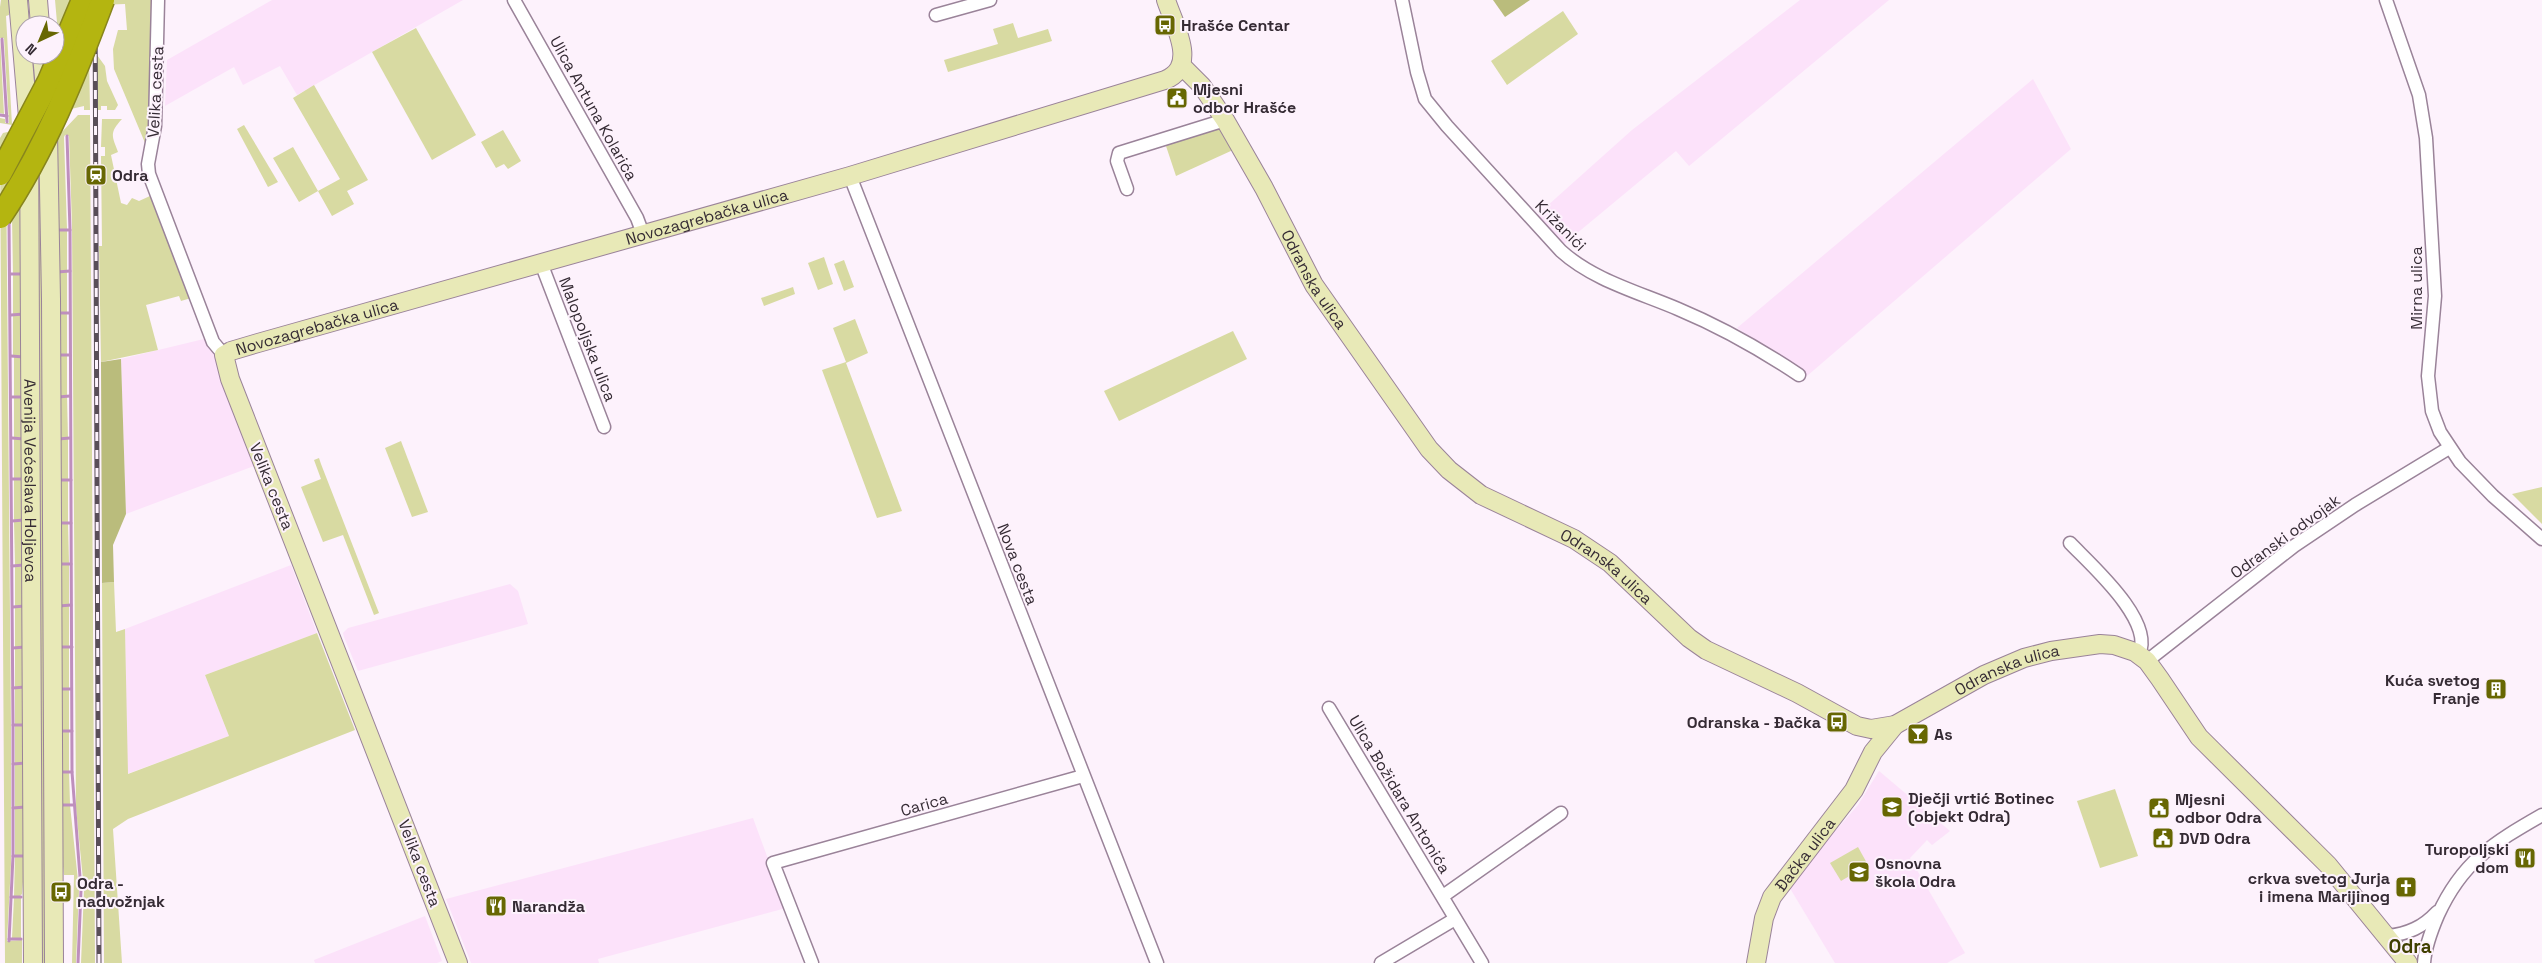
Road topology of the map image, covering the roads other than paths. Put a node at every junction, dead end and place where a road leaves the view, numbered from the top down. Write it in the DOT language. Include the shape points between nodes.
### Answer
graph roads {
  1 [pos="18,0"];
  2 [pos="38,0"];
  3 [pos="83,0"];
  4 [pos="103,0"];
  5 [pos="115,0"];
  6 [pos="158,0"];
  7 [pos="514,0"];
  8 [pos="990,0"];
  9 [pos="1166,0"];
  10 [pos="1402,0"];
  11 [pos="2386,0"];
  12 [pos="39,15"];
  13 [pos="936,15"];
  14 [pos="86,46"];
  15 [pos="43,65"];
  16 [pos="1182,66"];
  17 [pos="1225,120"];
  18 [pos="0,174"];
  19 [pos="850,176"];
  20 [pos="1126,189"];
  21 [pos="0,217"];
  22 [pos="643,234"];
  23 [pos="541,263"];
  24 [pos="224,355"];
  25 [pos="1799,375"];
  26 [pos="604,427"];
  27 [pos="2449,448"];
  28 [pos="2542,539"];
  29 [pos="2070,543"];
  30 [pos="2143,658"];
  31 [pos="1330,708"];
  32 [pos="1895,725"];
  33 [pos="1857,726"];
  34 [pos="1873,752"];
  35 [pos="1083,776"];
  36 [pos="1561,813"];
  37 [pos="2542,815"];
  38 [pos="1443,896"];
  39 [pos="2442,906"];
  40 [pos="1455,919"];
  41 [pos="2387,936"];
  42 [pos="33,963"];
  43 [pos="54,963"];
  44 [pos="458,963"];
  45 [pos="812,963"];
  46 [pos="1157,963"];
  47 [pos="1381,963"];
  48 [pos="1482,963"];
  49 [pos="1756,963"];
  50 [pos="2408,963"];
  51 [pos="2424,963"];
  1 -- 42 [label="main road, Avenija Većeslava Holjevca" via="29,129"];
  2 -- 12 [label="main road"];
  3 -- 18 [label="highway, bridge" via="49,81"];
  4 -- 14 [label="highway, bridge"];
  5 -- 14 [label="highway, bridge"];
  6 -- 24 [label="street, Velika cesta" via="156,104 149,174 213,342"];
  7 -- 22 [label="street, Ulica Antuna Kolarića"];
  8 -- 13 [label="street"];
  9 -- 16 [label="main road" via="1183,53"];
  10 -- 25 [label="street, Križanići" via="1425,99 1561,251 1600,277 1733,334"];
  11 -- 27 [label="street, Mirna ulica" via="2419,95 2423,116 2435,296 2428,391 2435,421"];
  14 -- 21 [label="highway, bridge" via="37,155"];
  15 -- 43 [label="main road, Avenija Većeslava Holjevca" via="48,131 51,299"];
  16 -- 17 [label="main road, Odranska ulica" via="1202,86"];
  16 -- 19 [label="main road, Novozagrebačka ulica" via="1174,76 1165,80"];
  17 -- 20 [label="street" via="1119,154 1117,162"];
  17 -- 33 [label="main road, Odranska ulica" via="1314,285 1419,436 1449,470 1494,503 1574,539 1600,555 1706,650 1797,693"];
  19 -- 22 [label="main road, Novozagrebačka ulica"];
  19 -- 35 [label="street, Nova cesta"];
  22 -- 23 [label="main road, Novozagrebačka ulica"];
  23 -- 24 [label="main road, Novozagrebačka ulica" via="258,342"];
  23 -- 26 [label="street, Malopoljska ulica"];
  24 -- 44 [label="main road, Velika cesta" via="224,364"];
  27 -- 28 [label="street, Mirna ulica" via="2480,484"];
  27 -- 30 [label="street, Odranski odvojak" via="2294,546"];
  29 -- 30 [label="street" via="2115,590 2130,612 2141,636"];
  30 -- 32 [label="main road, Odranska ulica" via="2119,646 2100,644 2024,658 1984,675"];
  30 -- 41 [label="main road" via="2204,743 2328,865"];
  31 -- 38 [label="street, Ulica Božidara Antonića"];
  32 -- 33 [label="main road, Odranska ulica" via="1871,729"];
  32 -- 34 [label="main road, Đačka ulica"];
  33 -- 34 [label="main road"];
  34 -- 49 [label="main road, Đačka ulica" via="1854,790 1772,897 1764,918"];
  35 -- 45 [label="street, Carica" via="773,863"];
  35 -- 46 [label="street, Nova cesta"];
  36 -- 38 [label="street, Ulica Božidara Antonića"];
  37 -- 39 [label="street" via="2482,852 2462,873"];
  38 -- 40 [label="street, Ulica Božidara Antonića"];
  39 -- 41 [label="street" via="2418,928"];
  39 -- 51 [label="street"];
  40 -- 47 [label="street"];
  40 -- 48 [label="street, Ulica Božidara Antonića"];
  41 -- 50 [label="main road"];
}
